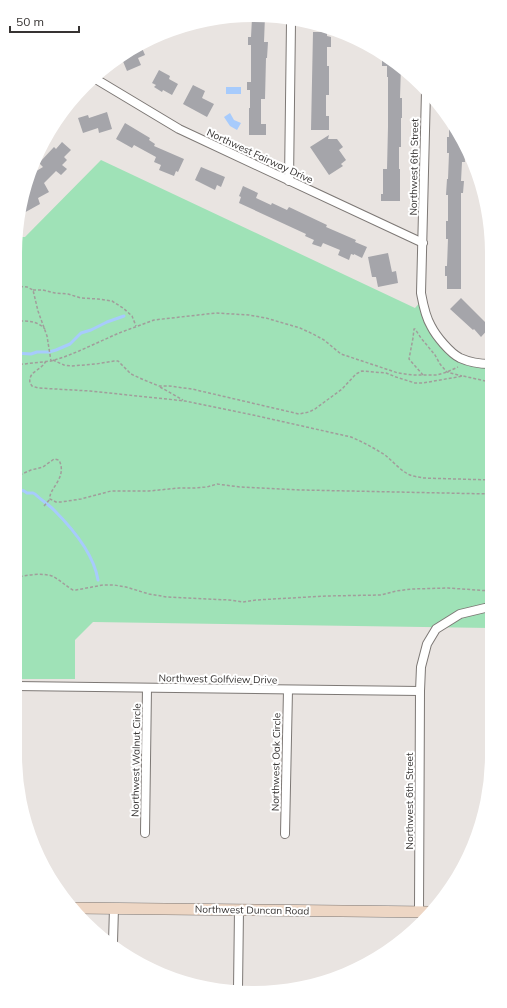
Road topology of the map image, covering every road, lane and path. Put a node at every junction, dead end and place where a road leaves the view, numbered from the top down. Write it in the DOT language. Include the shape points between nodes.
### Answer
graph roads {
  1 [pos="291,25"];
  2 [pos="99,81"];
  3 [pos="426,99"];
  4 [pos="289,181"];
  5 [pos="422,243"];
  6 [pos="22,287"];
  7 [pos="32,290"];
  8 [pos="22,321"];
  9 [pos="136,326"];
  10 [pos="46,330"];
  11 [pos="52,360"];
  12 [pos="468,360"];
  13 [pos="46,361"];
  14 [pos="485,364"];
  15 [pos="22,365"];
  16 [pos="447,372"];
  17 [pos="423,375"];
  18 [pos="462,376"];
  19 [pos="485,381"];
  20 [pos="159,386"];
  21 [pos="185,401"];
  22 [pos="22,474"];
  23 [pos="485,480"];
  24 [pos="485,494"];
  25 [pos="50,499"];
  26 [pos="44,506"];
  27 [pos="22,576"];
  28 [pos="485,591"];
  29 [pos="485,609"];
  30 [pos="22,686"];
  31 [pos="148,688"];
  32 [pos="288,690"];
  33 [pos="420,691"];
  34 [pos="145,833"];
  35 [pos="285,834"];
  36 [pos="80,908"];
  37 [pos="114,908"];
  38 [pos="239,910"];
  39 [pos="419,911"];
  40 [pos="424,911"];
  41 [pos="113,938"];
  42 [pos="238,986"];
  1 -- 4 [label="street"];
  2 -- 4 [label="street, Northwest Fairway Drive" via="179,129"];
  3 -- 5 [label="street, Northwest 6th Street"];
  4 -- 5 [label="street, Northwest Fairway Drive"];
  5 -- 12 [label="street, Northwest 6th Street" via="421,293 431,326 443,344 459,357"];
  6 -- 7 [label="path"];
  7 -- 9 [label="path" via="112,301 132,316"];
  7 -- 10 [label="path"];
  8 -- 10 [label="path" via="32,321"];
  9 -- 11 [label="path"];
  9 -- 17 [label="path" via="154,320 216,313 249,315 300,328 324,340 347,357 398,372"];
  10 -- 11 [label="path"];
  11 -- 13 [label="path"];
  11 -- 20 [label="path" via="71,366 114,360 131,374"];
  12 -- 14 [label="street, Northwest 6th Street"];
  12 -- 16 [label="path"];
  13 -- 15 [label="path"];
  13 -- 21 [label="path" via="30,377 30,383 34,387 112,392"];
  16 -- 17 [label="path"];
  16 -- 17 [label="path" via="414,329 410,359"];
  16 -- 18 [label="path"];
  18 -- 19 [label="path"];
  18 -- 20 [label="path" via="419,384 382,372 359,371 342,389 315,409 299,414 192,389"];
  20 -- 21 [label="path"];
  21 -- 23 [label="path" via="351,437 385,455 414,476"];
  22 -- 25 [label="path" via="43,467 54,459 59,460 60,476"];
  24 -- 25 [label="path" via="302,490 217,484 149,491 111,491 61,502"];
  25 -- 26 [label="path"];
  27 -- 28 [label="path" via="46,574 73,590 114,585 158,596 243,602 381,595 396,591 448,588"];
  29 -- 33 [label="street, Northwest 6th Street" via="460,614 436,629 427,644 421,667"];
  30 -- 31 [label="street, Northwest Golfview Drive"];
  31 -- 32 [label="street, Northwest Golfview Drive"];
  31 -- 34 [label="street, Northwest Walnut Circle"];
  32 -- 33 [label="street, Northwest Golfview Drive"];
  32 -- 35 [label="street, Northwest Oak Circle"];
  33 -- 39 [label="street, Northwest 6th Street"];
  36 -- 37 [label="street, Northwest Duncan Road"];
  37 -- 38 [label="street, Northwest Duncan Road"];
  37 -- 41 [label="street"];
  38 -- 39 [label="street, Northwest Duncan Road"];
  38 -- 42 [label="street"];
  39 -- 40 [label="street, Northwest Duncan Road"];
}
